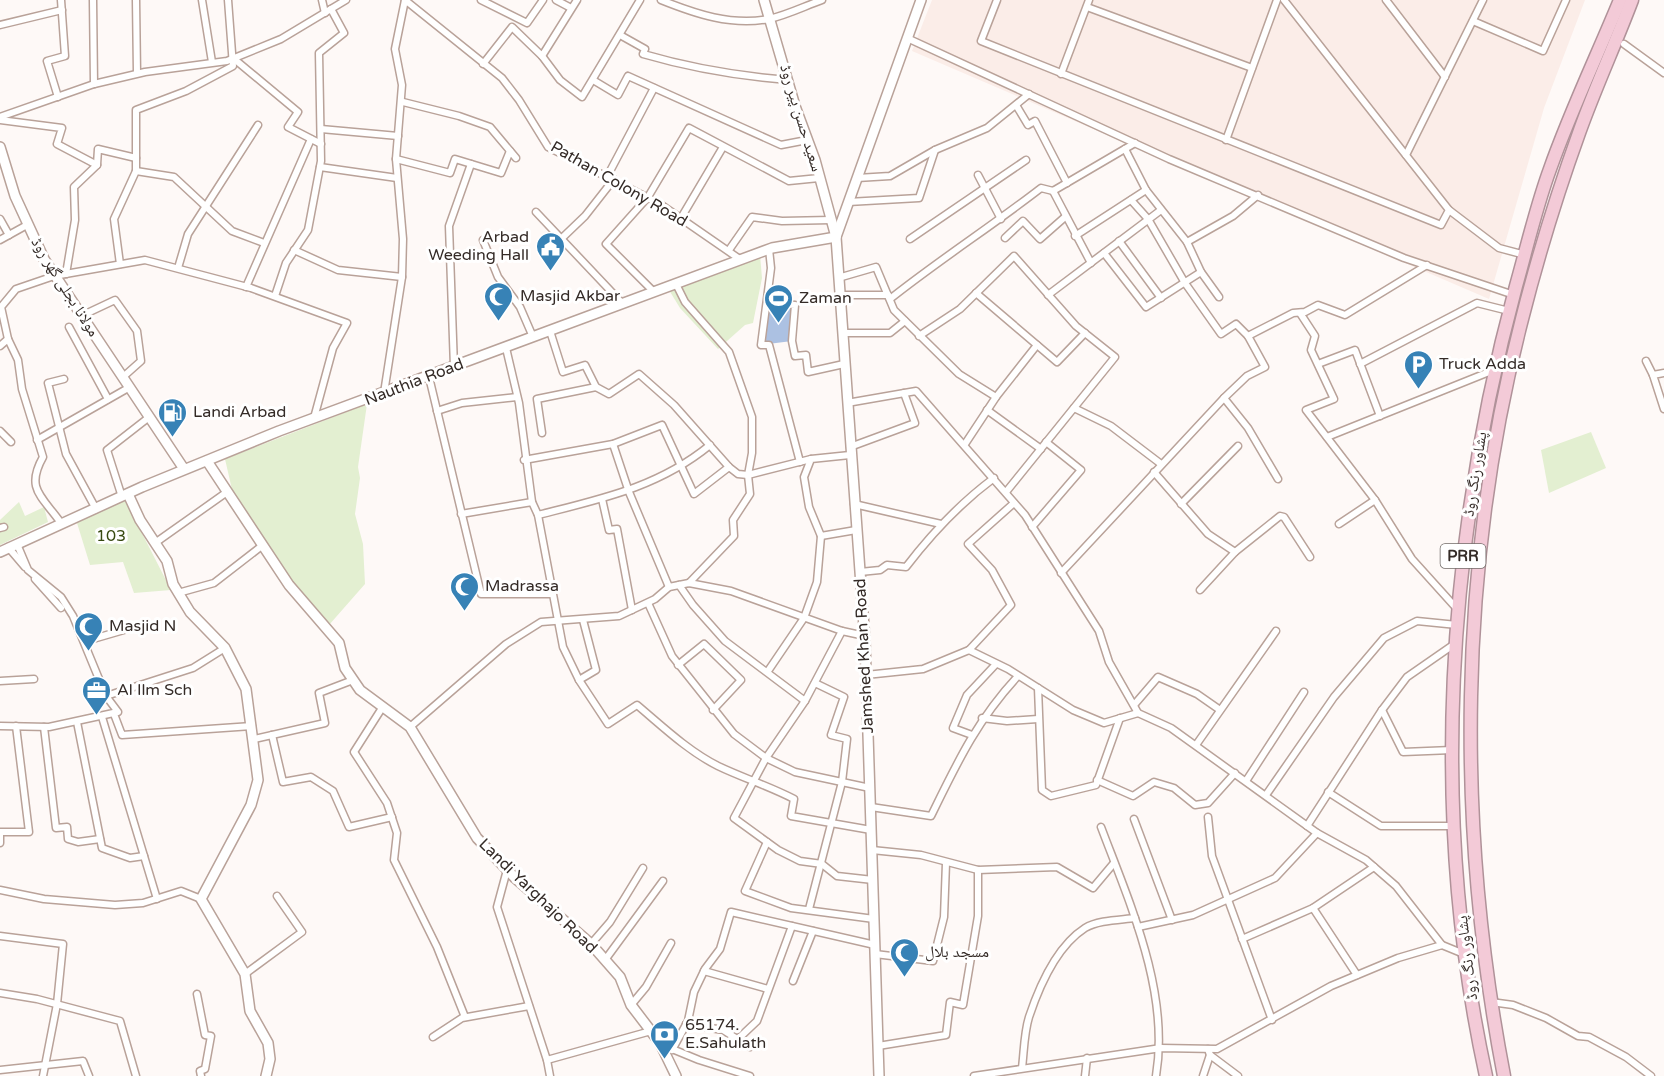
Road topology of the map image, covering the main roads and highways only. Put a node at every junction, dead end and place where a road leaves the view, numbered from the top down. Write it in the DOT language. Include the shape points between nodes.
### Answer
graph roads {
  1 [pos="1611,0"];
  2 [pos="1620,0"];
  3 [pos="1632,0"];
  4 [pos="1641,0"];
  5 [pos="1605,55"];
  6 [pos="1486,1076"];
  7 [pos="1504,1076"];
  1 -- 5 [label="highway" via="1599,35"];
  2 -- 5 [label="highway, پشاور رنگ روڈ / PRR"];
  3 -- 5 [label="highway, پشاور رنگ روڈ / PRR"];
  4 -- 5 [label="highway" via="1624,44"];
  5 -- 6 [label="highway, پشاور رنگ روڈ / PRR" via="1550,169 1494,370 1470,504 1458,611 1452,750 1466,955"];
  5 -- 7 [label="highway, پشاور رنگ روڈ / PRR" via="1521,319 1497,434 1472,651 1472,825 1491,1002"];
}
